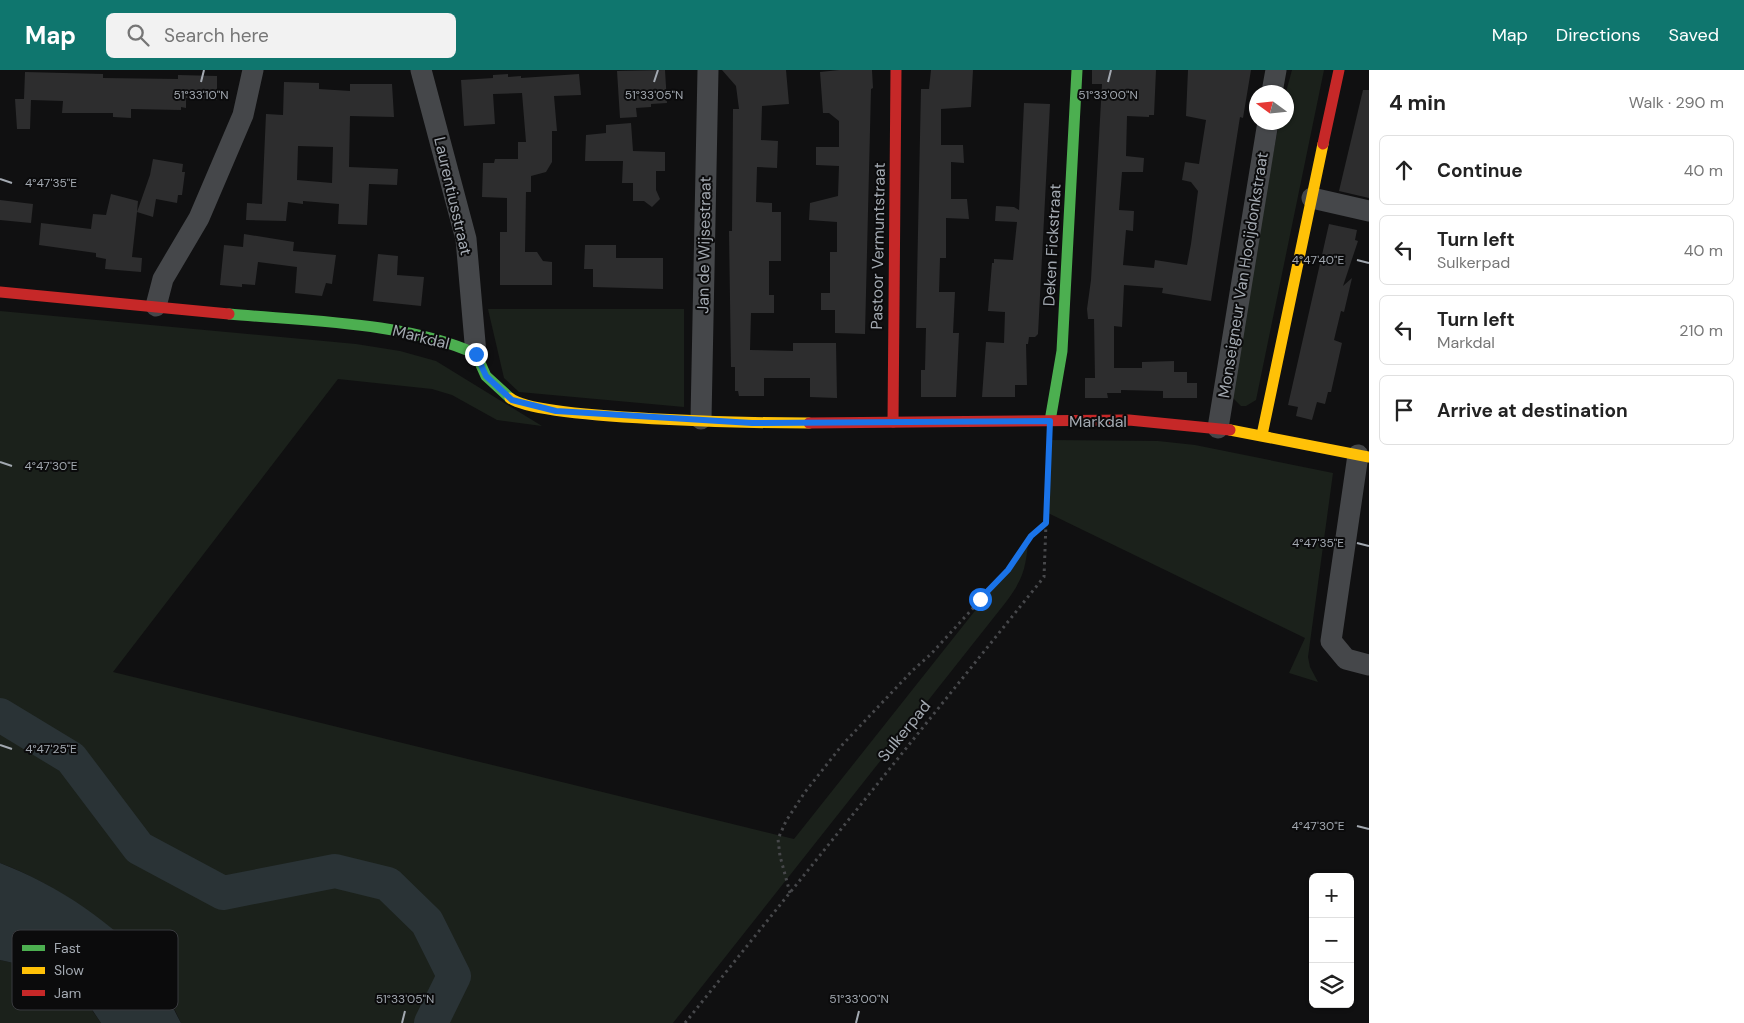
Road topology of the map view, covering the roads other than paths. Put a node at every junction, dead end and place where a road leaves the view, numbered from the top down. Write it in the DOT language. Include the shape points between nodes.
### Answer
graph roads {
  1 [pos="254,70"];
  2 [pos="421,70"];
  3 [pos="708,70"];
  4 [pos="896,70"];
  5 [pos="1077,70"];
  6 [pos="1276,70"];
  7 [pos="1339,70"];
  8 [pos="1273,85"];
  9 [pos="1267,130"];
  10 [pos="1312,198"];
  11 [pos="1369,211"];
  12 [pos="0,292"];
  13 [pos="156,306"];
  14 [pos="476,354"];
  15 [pos="701,419"];
  16 [pos="1050,421"];
  17 [pos="893,422"];
  18 [pos="1218,428"];
  19 [pos="1262,435"];
  20 [pos="1363,456"];
  21 [pos="1369,665"];
  1 -- 13 [label="street" via="243,115 199,218 163,279"];
  2 -- 14 [label="street, Laurentiusstraat" via="466,239"];
  3 -- 15 [label="street, Jan de Wijsestraat"];
  4 -- 17 [label="street, Pastoor Vermuntstraat"];
  5 -- 16 [label="street, Deken Fickstraat" via="1062,351"];
  6 -- 8 [label="street"];
  7 -- 10 [label="street"];
  9 -- 18 [label="street, Monseigneur Van Hooijdonkstraat"];
  10 -- 11 [label="street"];
  10 -- 19 [label="street"];
  12 -- 13 [label="street, Markdal"];
  13 -- 14 [label="street, Markdal" via="382,328 459,346"];
  14 -- 15 [label="street, Markdal" via="486,376 512,400 556,411"];
  15 -- 17 [label="street, Markdal" via="752,423"];
  16 -- 17 [label="street, Markdal"];
  16 -- 18 [label="street, Markdal" via="1129,420"];
  18 -- 19 [label="street, Markdal"];
  19 -- 20 [label="street, Markdal"];
  20 -- 21 [label="street, Markdal" via="1331,641 1346,659"];
}
